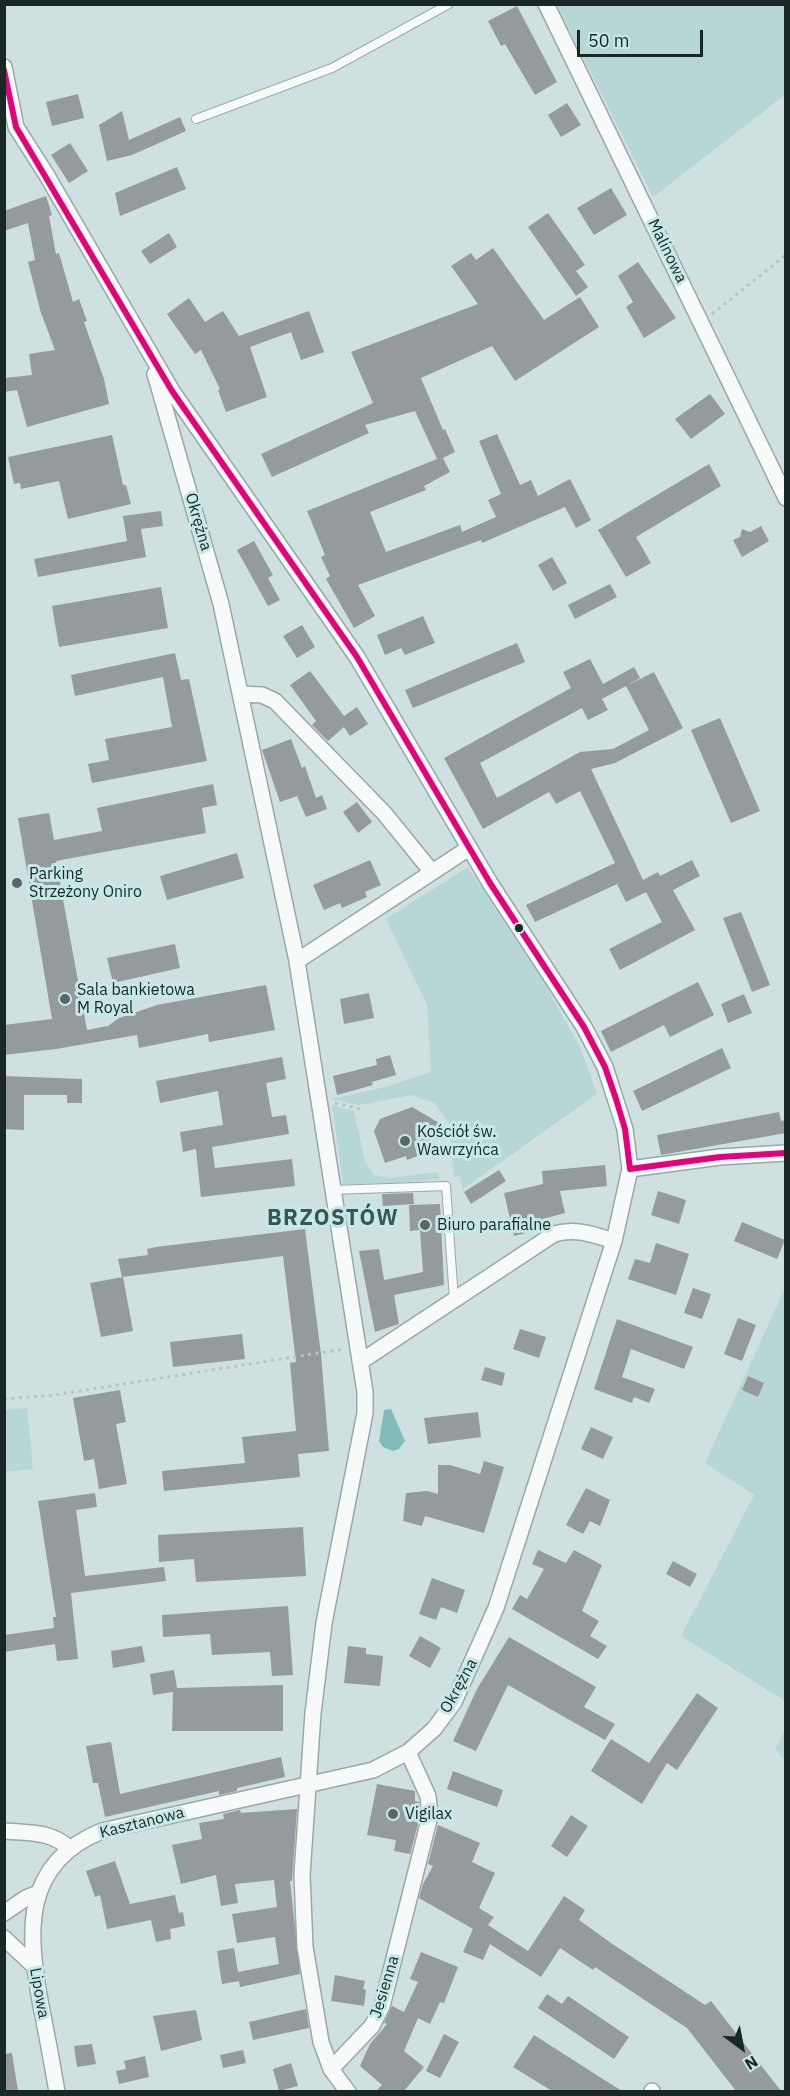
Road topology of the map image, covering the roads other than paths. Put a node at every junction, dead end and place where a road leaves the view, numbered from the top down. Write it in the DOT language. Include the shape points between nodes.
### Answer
graph roads {
  1 [pos="449,4"];
  2 [pos="546,4"];
  3 [pos="4,66"];
  4 [pos="196,119"];
  5 [pos="10,127"];
  6 [pos="149,351"];
  7 [pos="786,498"];
  8 [pos="241,694"];
  9 [pos="469,848"];
  10 [pos="432,872"];
  11 [pos="297,961"];
  12 [pos="786,1153"];
  13 [pos="630,1169"];
  14 [pos="332,1190"];
  15 [pos="614,1241"];
  16 [pos="454,1300"];
  17 [pos="359,1355"];
  18 [pos="408,1752"];
  19 [pos="309,1783"];
  20 [pos="4,1831"];
  21 [pos="70,1849"];
  22 [pos="38,1893"];
  23 [pos="4,1914"];
  24 [pos="4,1938"];
  25 [pos="34,1966"];
  26 [pos="330,2069"];
  27 [pos="57,2091"];
  28 [pos="348,2091"];
  1 -- 4 [label="lane" via="332,68"];
  2 -- 7 [label="street, Malinowa"];
  3 -- 5 [label="street, Okrężna"];
  5 -- 6 [label="street, Okrężna" via="46,174"];
  6 -- 8 [label="street, Okrężna" via="221,604"];
  6 -- 9 [label="street, Okrężna" via="172,391 357,657"];
  8 -- 10 [label="street" via="262,694 275,700 384,813"];
  8 -- 11 [label="street, Okrężna"];
  9 -- 10 [label="street"];
  9 -- 13 [label="street, Okrężna" via="584,1026 605,1067 625,1129"];
  10 -- 11 [label="street"];
  11 -- 14 [label="street, Okrężna"];
  12 -- 13 [label="street"];
  13 -- 15 [label="street, Okrężna"];
  14 -- 16 [label="lane" via="446,1186"];
  14 -- 17 [label="street, Okrężna"];
  15 -- 16 [label="street" via="570,1230 554,1234"];
  15 -- 18 [label="street, Okrężna" via="491,1618 454,1702 434,1729"];
  16 -- 17 [label="street"];
  17 -- 19 [label="street, Okrężna" via="365,1413 324,1623"];
  18 -- 19 [label="street, Okrężna" via="373,1770"];
  18 -- 26 [label="street, Jesienna" via="428,1796 430,1816 382,2006 372,2026"];
  19 -- 21 [label="street, Kasztanowa" via="102,1832"];
  19 -- 26 [label="street" via="302,1875 306,1947 321,2042"];
  20 -- 21 [label="street" via="49,1835"];
  21 -- 22 [label="street, Kasztanowa"];
  22 -- 23 [label="street, Kasztanowa"];
  22 -- 25 [label="street, Lipowa" via="31,1936"];
  24 -- 25 [label="street"];
  25 -- 27 [label="street, Lipowa"];
  26 -- 28 [label="street"];
}
